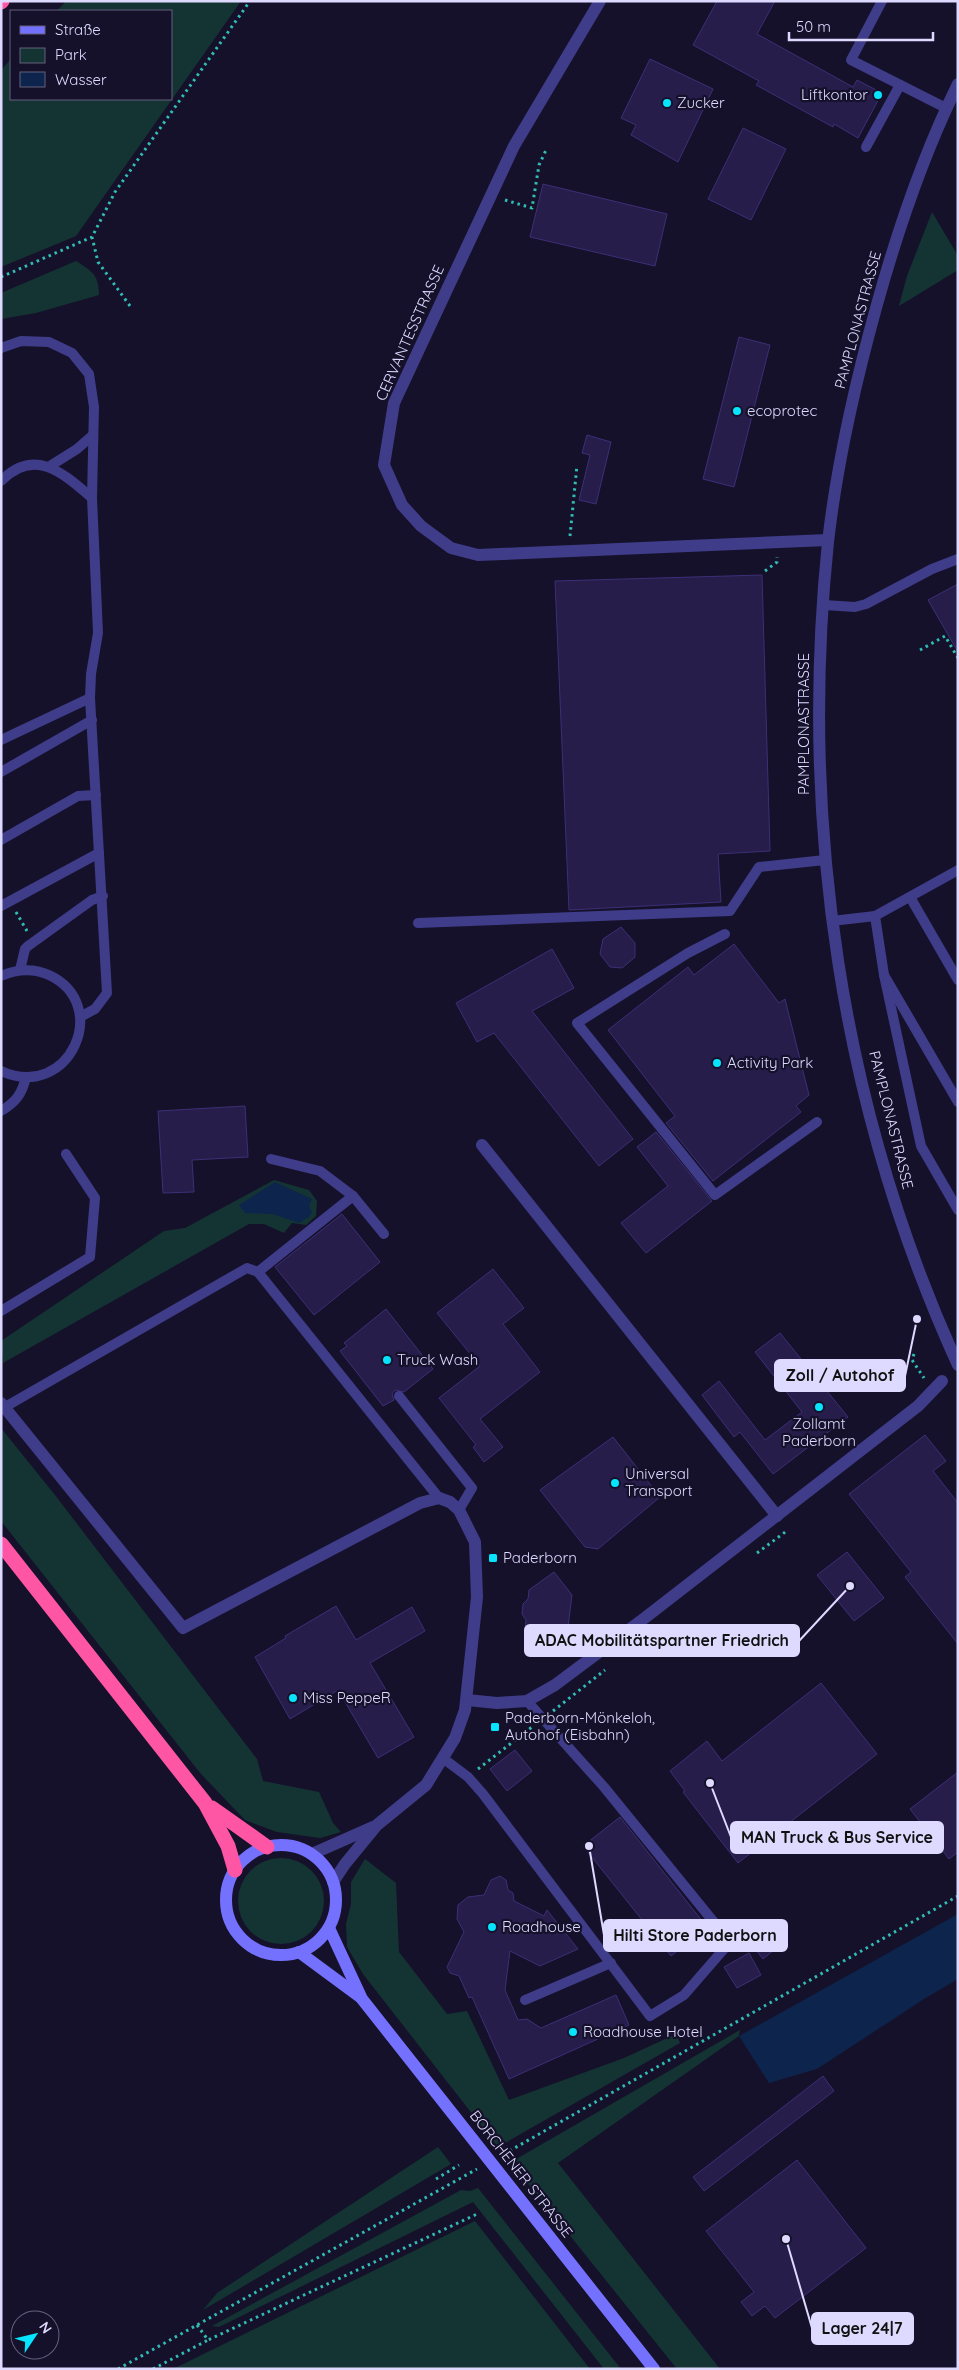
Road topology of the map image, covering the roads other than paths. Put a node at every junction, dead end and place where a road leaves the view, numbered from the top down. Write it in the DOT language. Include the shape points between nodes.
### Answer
graph roads {
  1 [pos="600,1"];
  2 [pos="882,1"];
  3 [pos="958,84"];
  4 [pos="900,85"];
  5 [pos="946,108"];
  6 [pos="866,147"];
  7 [pos="1,348"];
  8 [pos="93,435"];
  9 [pos="50,466"];
  10 [pos="1,481"];
  11 [pos="92,498"];
  12 [pos="828,540"];
  13 [pos="958,559"];
  14 [pos="824,605"];
  15 [pos="90,698"];
  16 [pos="92,720"];
  17 [pos="1,740"];
  18 [pos="1,772"];
  19 [pos="96,795"];
  20 [pos="1,840"];
  21 [pos="99,853"];
  22 [pos="825,860"];
  23 [pos="958,870"];
  24 [pos="103,896"];
  25 [pos="910,897"];
  26 [pos="5,903"];
  27 [pos="875,916"];
  28 [pos="832,921"];
  29 [pos="418,923"];
  30 [pos="725,934"];
  31 [pos="20,970"];
  32 [pos="884,975"];
  33 [pos="1,976"];
  34 [pos="958,980"];
  35 [pos="80,1017"];
  36 [pos="1,1071"];
  37 [pos="26,1077"];
  38 [pos="958,1102"];
  39 [pos="1,1111"];
  40 [pos="817,1122"];
  41 [pos="482,1145"];
  42 [pos="66,1154"];
  43 [pos="271,1159"];
  44 [pos="353,1196"];
  45 [pos="958,1210"];
  46 [pos="384,1234"];
  47 [pos="258,1272"];
  48 [pos="1,1311"];
  49 [pos="958,1365"];
  50 [pos="942,1381"];
  51 [pos="399,1396"];
  52 [pos="3,1405"];
  53 [pos="439,1498"];
  54 [pos="459,1510"];
  55 [pos="777,1516"];
  56 [pos="1,1544"];
  57 [pos="467,1700"];
  58 [pos="528,1701"];
  59 [pos="444,1759"];
  60 [pos="205,1803"];
  61 [pos="377,1825"];
  62 [pos="267,1847"];
  63 [pos="312,1854"];
  64 [pos="235,1870"];
  65 [pos="333,1882"];
  66 [pos="329,1928"];
  67 [pos="299,1952"];
  68 [pos="611,1963"];
  69 [pos="362,1999"];
  70 [pos="524,2000"];
  71 [pos="654,2369"];
  1 -- 12 [label="street, CERVANTESSTRASSE" via="520,135 462,255 394,403 384,465 402,505 421,526 451,548 478,555"];
  2 -- 4 [label="lane" via="850,60"];
  3 -- 5 [label="street, PAMPLONASTRASSE"];
  4 -- 5 [label="lane"];
  4 -- 6 [label="lane"];
  5 -- 12 [label="street, PAMPLONASTRASSE" via="893,251 866,344"];
  7 -- 8 [label="lane" via="21,341 49,342 72,353 89,374 94,407"];
  8 -- 9 [label="lane"];
  8 -- 11 [label="lane"];
  9 -- 10 [label="lane" via="31,464 18,468"];
  9 -- 11 [label="lane"];
  11 -- 15 [label="lane" via="98,633"];
  12 -- 14 [label="street, PAMPLONASTRASSE"];
  13 -- 14 [label="lane" via="866,604 855,607"];
  14 -- 22 [label="street, PAMPLONASTRASSE" via="820,653 819,770"];
  15 -- 16 [label="lane"];
  15 -- 17 [label="lane"];
  16 -- 18 [label="lane"];
  16 -- 19 [label="lane"];
  19 -- 20 [label="lane" via="78,796"];
  19 -- 21 [label="lane"];
  21 -- 24 [label="lane"];
  21 -- 26 [label="lane"];
  22 -- 28 [label="street, PAMPLONASTRASSE"];
  22 -- 29 [label="lane" via="759,867 730,911"];
  23 -- 25 [label="lane"];
  24 -- 31 [label="lane" via="92,900 25,949"];
  24 -- 35 [label="lane" via="106,993 95,1009"];
  25 -- 27 [label="lane"];
  25 -- 34 [label="lane"];
  27 -- 28 [label="lane"];
  27 -- 32 [label="lane"];
  28 -- 49 [label="street, PAMPLONASTRASSE" via="844,992 883,1164 904,1229"];
  30 -- 40 [label="lane" via="688,953 577,1023 715,1195"];
  31 -- 33 [label="lane"];
  31 -- 35 [label="lane" via="44,972 55,978 72,994"];
  32 -- 38 [label="lane"];
  32 -- 45 [label="lane" via="921,1146"];
  35 -- 37 [label="lane" via="78,1041 65,1061 45,1074"];
  36 -- 37 [label="lane"];
  37 -- 39 [label="lane" via="22,1092"];
  41 -- 55 [label="street"];
  42 -- 48 [label="lane" via="95,1198 90,1257"];
  43 -- 44 [label="lane" via="320,1171"];
  44 -- 46 [label="lane"];
  44 -- 47 [label="lane"];
  47 -- 52 [label="lane" via="246,1268"];
  47 -- 53 [label="lane"];
  50 -- 55 [label="street" via="918,1406"];
  51 -- 54 [label="lane" via="472,1488"];
  52 -- 53 [label="street" via="182,1628 420,1503"];
  53 -- 54 [label="street"];
  54 -- 57 [label="street" via="476,1542 478,1596"];
  55 -- 58 [label="street" via="562,1680"];
  56 -- 60 [label="highway"];
  57 -- 58 [label="street" via="497,1703"];
  57 -- 59 [label="street" via="455,1738"];
  58 -- 68 [label="lane" via="604,1787 730,1942 684,1995 650,2016"];
  59 -- 61 [label="street" via="426,1785"];
  59 -- 68 [label="lane" via="468,1777 483,1794"];
  60 -- 62 [label="highway"];
  60 -- 64 [label="highway" via="228,1846"];
  61 -- 63 [label="street"];
  61 -- 65 [label="street"];
  62 -- 63 [label="main road" via="290,1846"];
  62 -- 64 [label="main road" via="255,1852"];
  63 -- 65 [label="main road" via="325,1867"];
  64 -- 67 [label="main road" via="228,1885 226,1902 238,1934 250,1946 266,1953 283,1955"];
  65 -- 66 [label="main road" via="336,1906"];
  66 -- 67 [label="main road" via="321,1938"];
  66 -- 69 [label="main road, BORCHENER STRASSE"];
  67 -- 69 [label="main road, BORCHENER STRASSE"];
  68 -- 70 [label="lane"];
  69 -- 71 [label="main road, BORCHENER STRASSE"];
}
